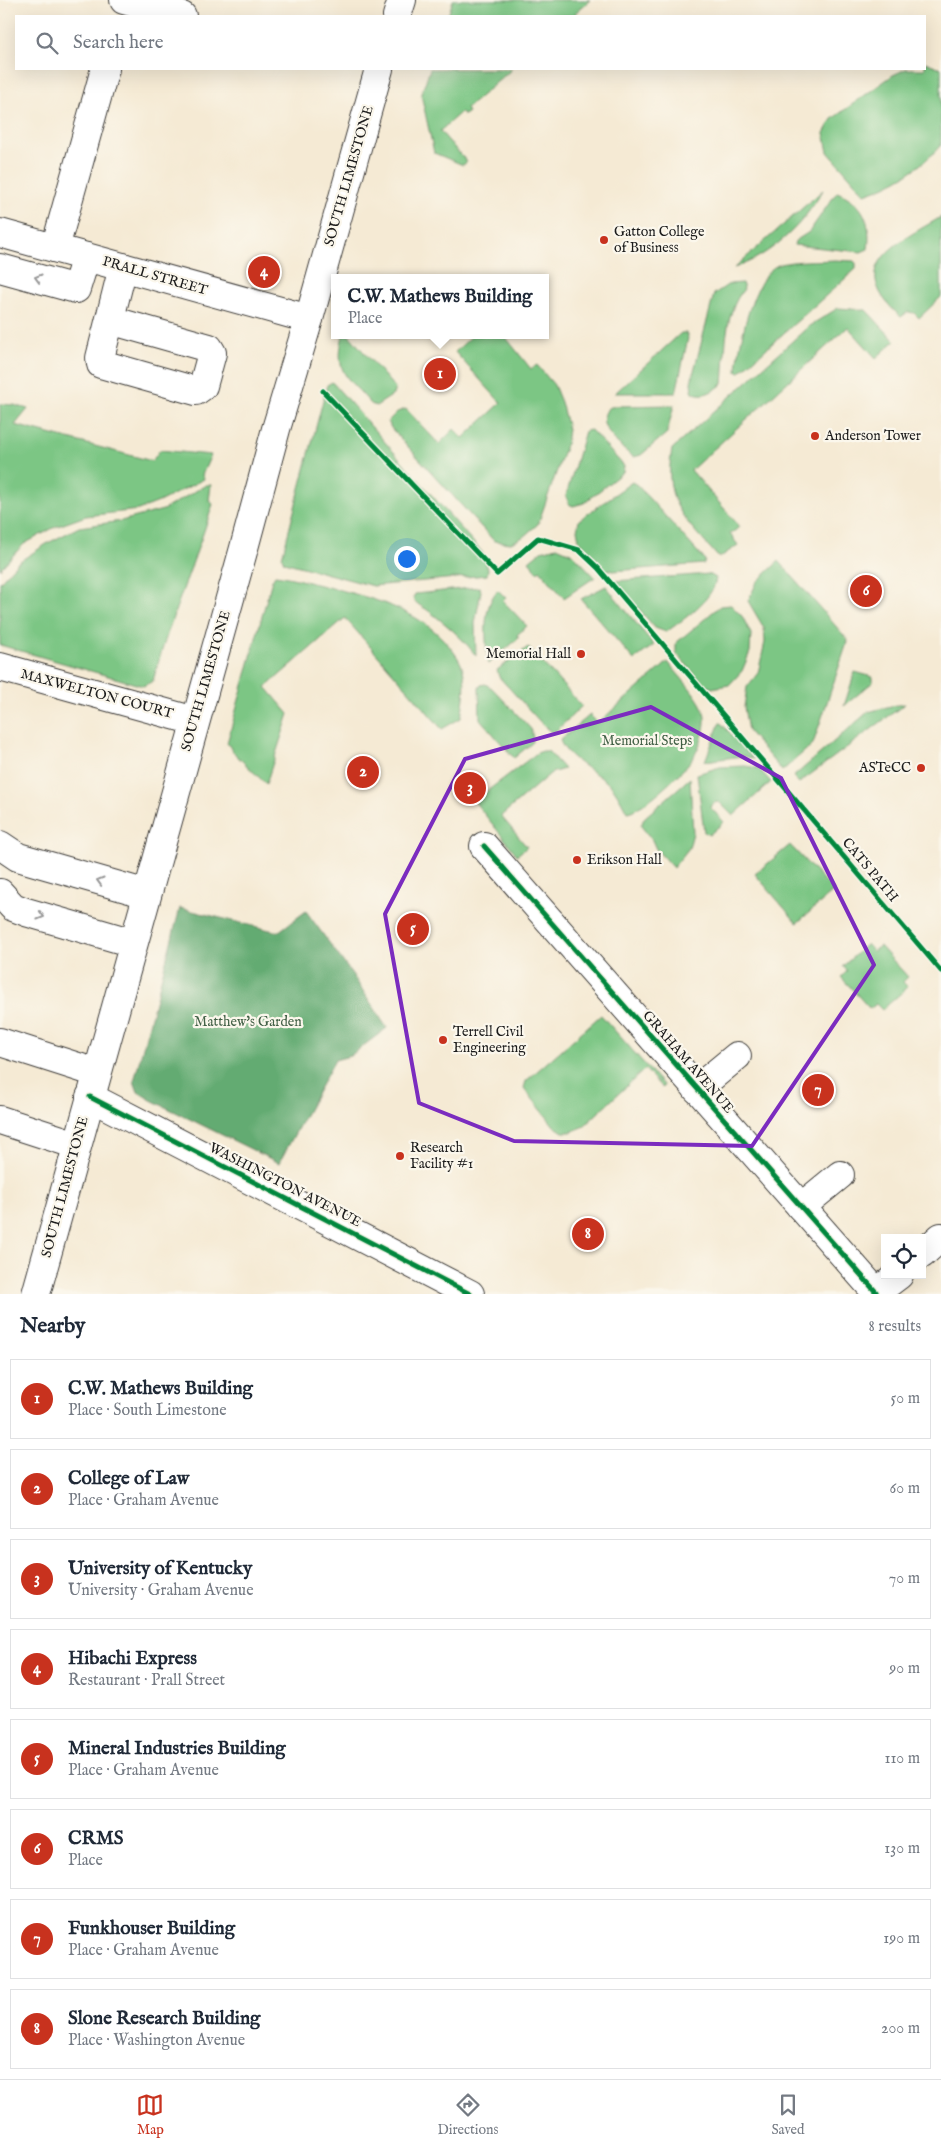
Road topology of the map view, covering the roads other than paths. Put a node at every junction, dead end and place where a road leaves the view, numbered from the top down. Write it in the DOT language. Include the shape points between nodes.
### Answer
graph roads {
  1 [pos="124,0"];
  2 [pos="402,0"];
  3 [pos="120,15"];
  4 [pos="178,15"];
  5 [pos="396,15"];
  6 [pos="105,70"];
  7 [pos="375,70"];
  8 [pos="0,233"];
  9 [pos="55,248"];
  10 [pos="86,256"];
  11 [pos="123,267"];
  12 [pos="0,268"];
  13 [pos="309,319"];
  14 [pos="110,320"];
  15 [pos="0,667"];
  16 [pos="195,721"];
  17 [pos="0,845"];
  18 [pos="484,846"];
  19 [pos="0,893"];
  20 [pos="146,894"];
  21 [pos="133,943"];
  22 [pos="0,1042"];
  23 [pos="737,1056"];
  24 [pos="94,1085"];
  25 [pos="697,1089"];
  26 [pos="0,1120"];
  27 [pos="77,1144"];
  28 [pos="840,1174"];
  29 [pos="801,1206"];
  30 [pos="941,1237"];
  31 [pos="926,1250"];
  32 [pos="894,1279"];
  33 [pos="875,1293"];
  34 [pos="36,1294"];
  35 [pos="470,1294"];
  1 -- 3 [label="street"];
  1 -- 4 [label="street"];
  2 -- 5 [label="street"];
  6 -- 9 [label="street"];
  7 -- 13 [label="street, SOUTH LIMESTONE"];
  8 -- 9 [label="street, PRALL STREET"];
  9 -- 10 [label="street, PRALL STREET"];
  10 -- 11 [label="street, PRALL STREET"];
  10 -- 12 [label="street, one-way" via="76,289"];
  11 -- 13 [label="street, PRALL STREET"];
  11 -- 14 [label="street"];
  13 -- 16 [label="street, SOUTH LIMESTONE"];
  15 -- 16 [label="street, MAXWELTON COURT"];
  16 -- 20 [label="street, SOUTH LIMESTONE"];
  20 -- 17 [label="street, one-way" via="18,857"];
  18 -- 25 [label="street, GRAHAM AVENUE"];
  19 -- 21 [label="street, one-way" via="13,907 26,912"];
  20 -- 21 [label="street, SOUTH LIMESTONE"];
  21 -- 24 [label="street, SOUTH LIMESTONE"];
  22 -- 24 [label="street, WASHINGTON AVENUE"];
  23 -- 25 [label="street"];
  24 -- 27 [label="street, SOUTH LIMESTONE"];
  24 -- 35 [label="street, WASHINGTON AVENUE"];
  25 -- 29 [label="street, GRAHAM AVENUE"];
  26 -- 27 [label="street"];
  27 -- 34 [label="street, SOUTH LIMESTONE"];
  28 -- 29 [label="street"];
  29 -- 33 [label="street, GRAHAM AVENUE"];
  30 -- 31 [label="street"];
  32 -- 33 [label="street"];
}
